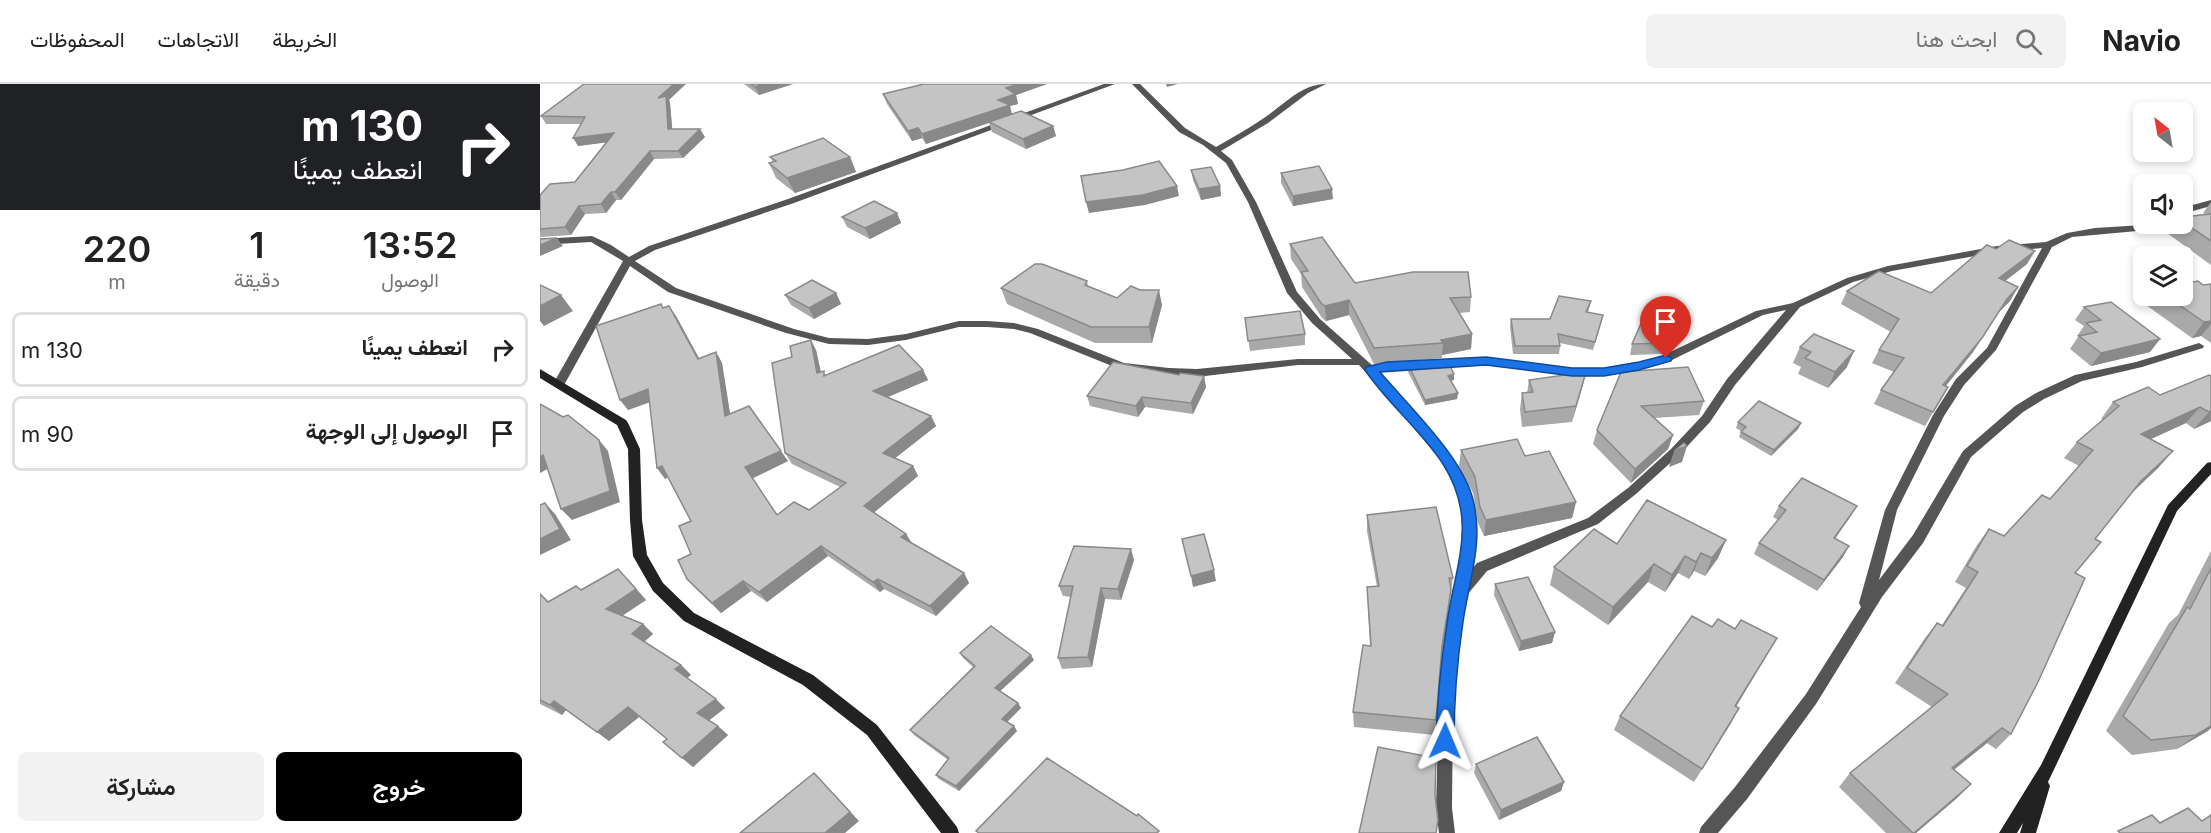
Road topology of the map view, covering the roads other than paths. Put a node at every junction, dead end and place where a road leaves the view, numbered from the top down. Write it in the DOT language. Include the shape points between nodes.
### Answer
graph roads {
  1 [pos="1111,84"];
  2 [pos="1136,84"];
  3 [pos="1322,84"];
  4 [pos="1216,151"];
  5 [pos="2211,203"];
  6 [pos="2193,208"];
  7 [pos="2133,228"];
  8 [pos="540,242"];
  9 [pos="2048,245"];
  10 [pos="627,261"];
  11 [pos="1796,305"];
  12 [pos="2199,346"];
  13 [pos="1366,366"];
  14 [pos="540,373"];
  15 [pos="559,384"];
  16 [pos="2211,466"];
  17 [pos="1461,592"];
  18 [pos="1862,618"];
  19 [pos="2047,771"];
  20 [pos="951,833"];
  21 [pos="1447,833"];
  22 [pos="1707,833"];
  23 [pos="2007,833"];
  24 [pos="2028,833"];
  1 -- 10 [label="street" via="652,248"];
  2 -- 4 [label="street" via="1182,130"];
  3 -- 4 [label="street" via="1305,91"];
  4 -- 13 [label="street" via="1228,162 1252,202 1292,293 1316,321"];
  5 -- 6 [label="street"];
  7 -- 9 [label="street" via="2070,235"];
  8 -- 10 [label="street" via="592,239"];
  9 -- 11 [label="street" via="1997,249 1892,268 1850,280"];
  9 -- 18 [label="street" via="1991,350 1960,382 1939,415 1892,510"];
  10 -- 13 [label="street" via="672,290 829,341 906,338 958,324 987,324 1034,331 1122,366 1169,372 1298,362"];
  10 -- 15 [label="street"];
  11 -- 13 [label="street" via="1760,313 1666,358 1616,370 1572,372 1486,361"];
  11 -- 17 [label="street" via="1731,382 1706,419 1632,491 1593,521 1482,567"];
  12 -- 18 [label="street" via="2079,378 2019,408 1967,454 1918,539"];
  13 -- 17 [label="street" via="1448,461 1465,495 1470,524"];
  14 -- 15 [label="main road"];
  15 -- 20 [label="main road" via="622,423 634,449 640,556 658,587 689,617 808,680 872,730"];
  16 -- 19 [label="main road" via="2172,508"];
  17 -- 21 [label="street" via="1446,696"];
  18 -- 22 [label="street" via="1811,699"];
  19 -- 23 [label="main road"];
  19 -- 24 [label="main road"];
}
